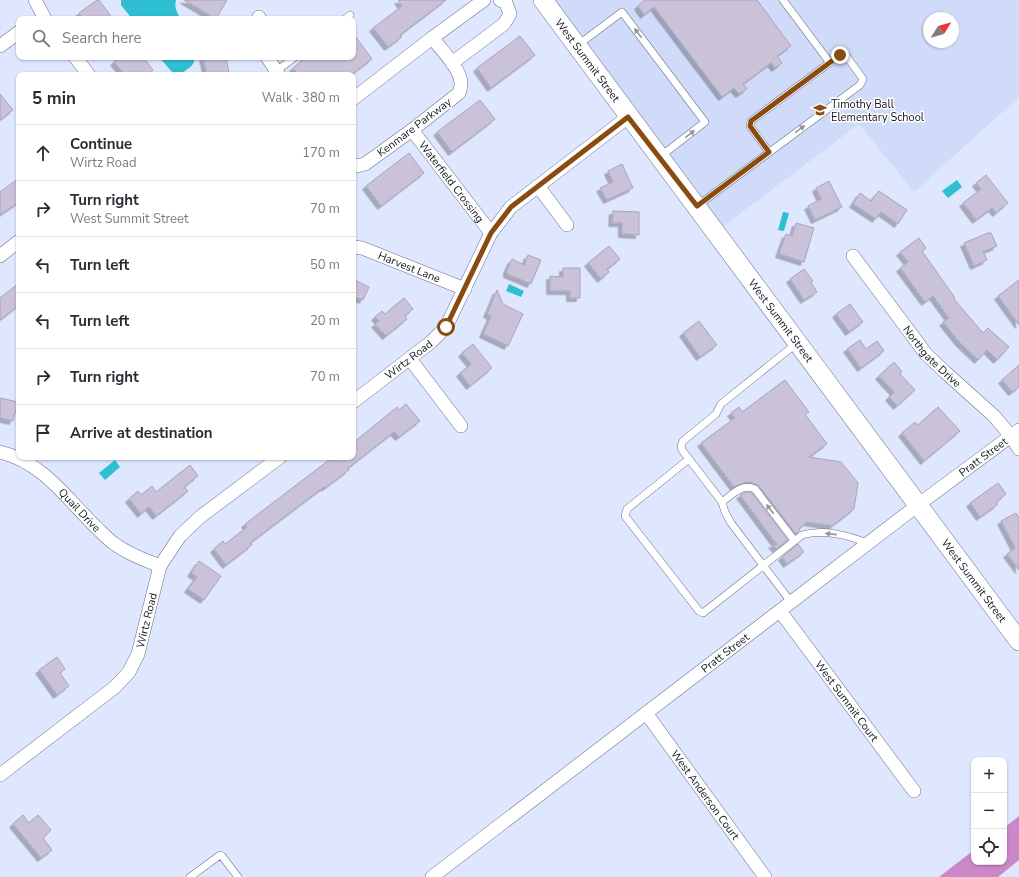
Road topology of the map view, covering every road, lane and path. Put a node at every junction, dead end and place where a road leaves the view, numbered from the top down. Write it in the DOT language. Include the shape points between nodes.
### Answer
graph roads {
  1 [pos="35,0"];
  2 [pos="484,0"];
  3 [pos="543,0"];
  4 [pos="783,0"];
  5 [pos="503,1"];
  6 [pos="41,16"];
  7 [pos="16,34"];
  8 [pos="432,38"];
  9 [pos="0,46"];
  10 [pos="577,46"];
  11 [pos="77,60"];
  12 [pos="268,60"];
  13 [pos="291,60"];
  14 [pos="452,63"];
  15 [pos="830,63"];
  16 [pos="87,72"];
  17 [pos="274,72"];
  18 [pos="277,72"];
  19 [pos="356,97"];
  20 [pos="628,117"];
  21 [pos="412,130"];
  22 [pos="769,152"];
  23 [pos="660,158"];
  24 [pos="356,166"];
  25 [pos="538,186"];
  26 [pos="697,206"];
  27 [pos="567,225"];
  28 [pos="491,233"];
  29 [pos="16,244"];
  30 [pos="356,247"];
  31 [pos="0,256"];
  32 [pos="853,256"];
  33 [pos="465,289"];
  34 [pos="798,343"];
  35 [pos="410,359"];
  36 [pos="356,400"];
  37 [pos="461,426"];
  38 [pos="1015,433"];
  39 [pos="1019,450"];
  40 [pos="0,452"];
  41 [pos="16,456"];
  42 [pos="689,459"];
  43 [pos="276,460"];
  44 [pos="34,461"];
  45 [pos="722,502"];
  46 [pos="918,505"];
  47 [pos="794,540"];
  48 [pos="869,544"];
  49 [pos="763,565"];
  50 [pos="160,566"];
  51 [pos="791,602"];
  52 [pos="780,611"];
  53 [pos="1019,641"];
  54 [pos="646,713"];
  55 [pos="0,775"];
  56 [pos="914,791"];
  57 [pos="190,877"];
  58 [pos="238,877"];
  59 [pos="432,877"];
  60 [pos="765,877"];
  1 -- 6 [label="street"];
  2 -- 8 [label="street"];
  3 -- 10 [label="street, West Summit Street"];
  4 -- 15 [label="lane"];
  5 -- 14 [label="street" via="510,14 504,24"];
  7 -- 9 [label="street"];
  8 -- 14 [label="street, Kenmare Parkway"];
  8 -- 19 [label="street"];
  10 -- 20 [label="street, West Summit Street"];
  23 -- 10 [label="lane, one-way" via="705,122 622,12"];
  11 -- 16 [label="street"];
  12 -- 17 [label="street"];
  13 -- 18 [label="lane"];
  14 -- 21 [label="street, Kenmare Parkway" via="460,75 462,84 459,93"];
  15 -- 22 [label="lane" via="751,121 750,126"];
  22 -- 15 [label="lane, one-way" via="860,85 863,79 847,57 840,55"];
  20 -- 23 [label="street, West Summit Street"];
  20 -- 25 [label="street, Wirtz Road"];
  21 -- 24 [label="street, Kenmare Parkway" via="365,164"];
  21 -- 28 [label="street, Waterfield Crossing"];
  22 -- 26 [label="lane"];
  23 -- 26 [label="street, West Summit Street"];
  25 -- 27 [label="street"];
  25 -- 28 [label="street, Wirtz Road" via="511,207"];
  26 -- 34 [label="street, West Summit Street"];
  28 -- 33 [label="street, Wirtz Road"];
  29 -- 31 [label="street"];
  30 -- 33 [label="street, Harvest Lane"];
  32 -- 38 [label="street, Northgate Drive" via="926,354"];
  33 -- 35 [label="street, Wirtz Road" via="446,327"];
  34 -- 42 [label="lane" via="721,404 716,414 681,443"];
  34 -- 46 [label="street, West Summit Street"];
  35 -- 36 [label="street, Wirtz Road"];
  35 -- 37 [label="street"];
  38 -- 39 [label="street, Northgate Drive"];
  38 -- 46 [label="street, Pratt Street"];
  40 -- 41 [label="street, Quail Drive"];
  42 -- 45 [label="lane"];
  42 -- 49 [label="lane" via="627,509 625,516 703,613"];
  43 -- 50 [label="street, Wirtz Road" via="200,517 180,536"];
  44 -- 50 [label="street, Quail Drive" via="115,545"];
  47 -- 45 [label="lane, one-way" via="749,486"];
  45 -- 49 [label="lane" via="731,523"];
  46 -- 48 [label="street, Pratt Street"];
  46 -- 53 [label="street, West Summit Street"];
  48 -- 47 [label="lane, one-way" via="852,536 812,532"];
  47 -- 49 [label="lane"];
  48 -- 51 [label="street, Pratt Street"];
  49 -- 51 [label="lane"];
  50 -- 55 [label="street, Wirtz Road" via="138,654 129,672 116,687"];
  51 -- 52 [label="street, Pratt Street"];
  52 -- 54 [label="street, Pratt Street"];
  52 -- 56 [label="street, West Summit Court"];
  54 -- 59 [label="street, Pratt Street"];
  54 -- 60 [label="street, West Anderson Court"];
  57 -- 58 [label="lane" via="220,855"];
}
